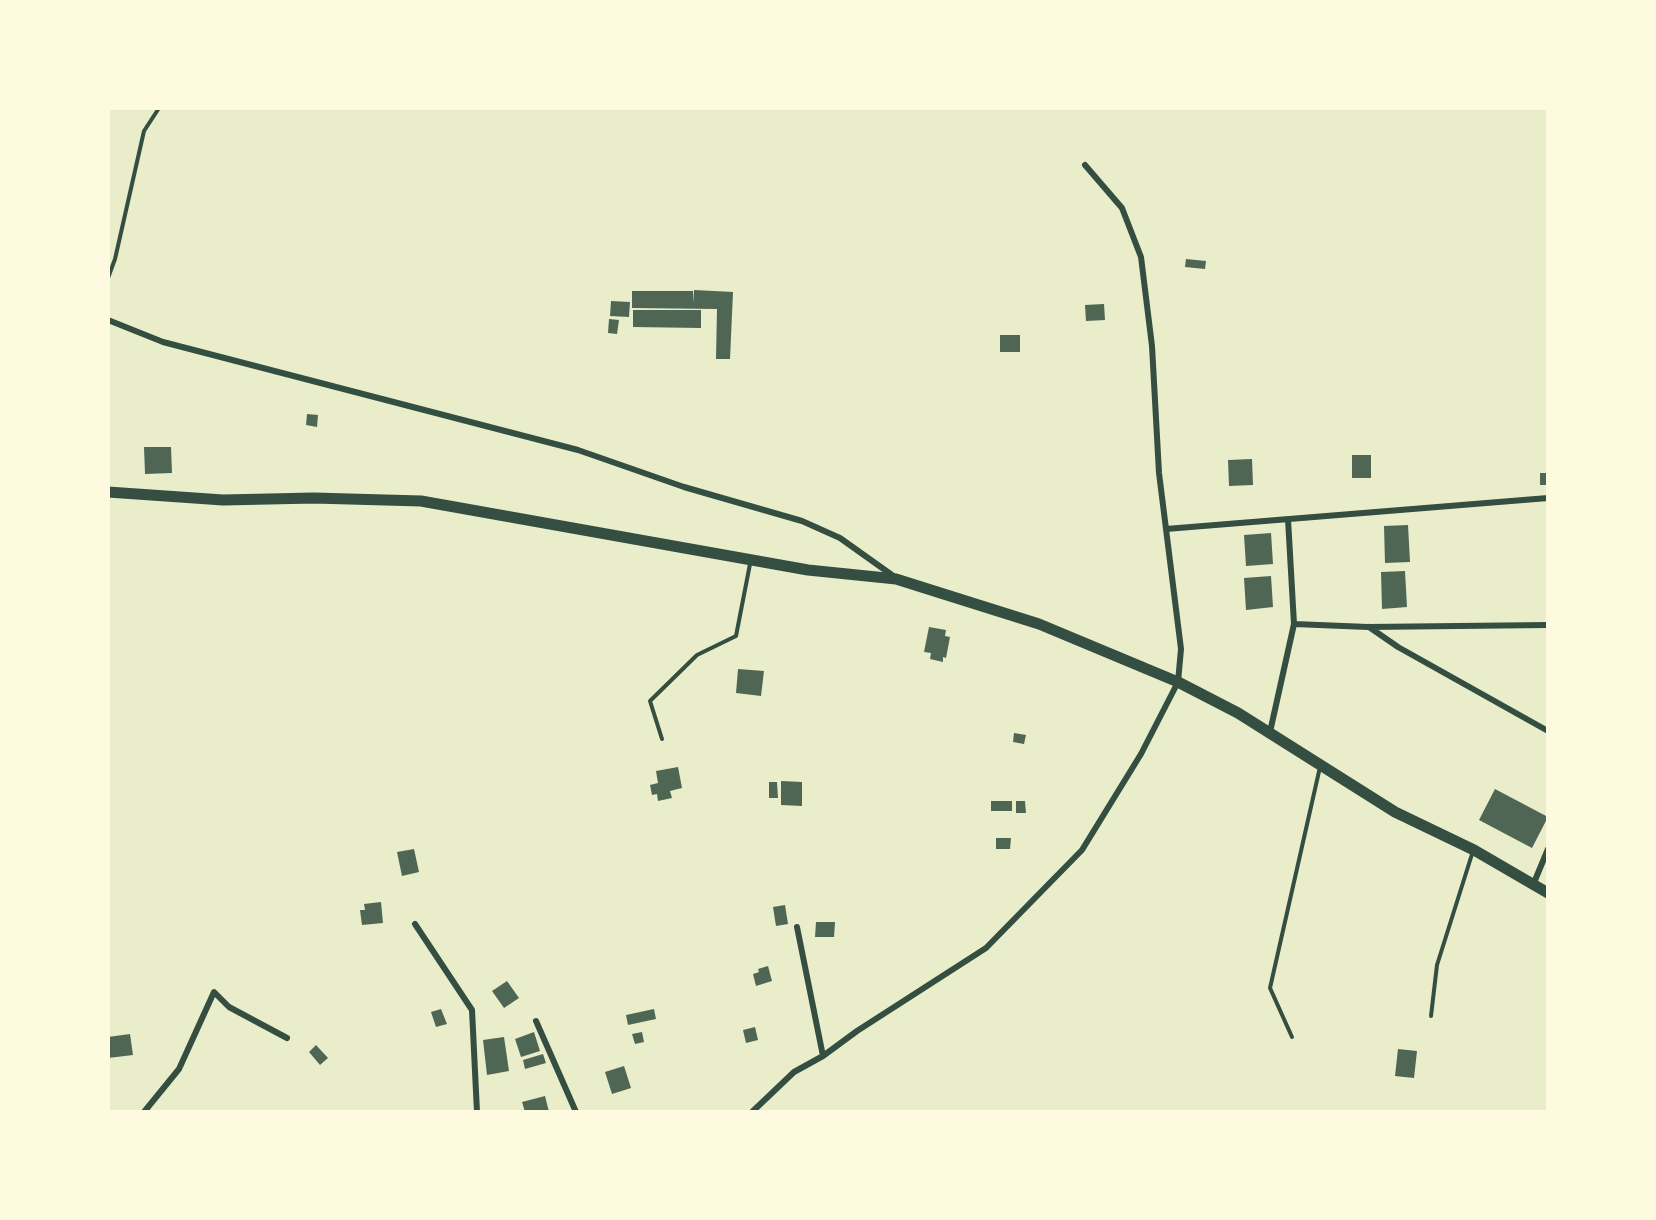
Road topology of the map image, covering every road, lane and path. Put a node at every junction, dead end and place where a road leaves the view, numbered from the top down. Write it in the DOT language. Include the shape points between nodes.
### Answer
graph roads {
  1 [pos="159,108"];
  2 [pos="1085,164"];
  3 [pos="108,278"];
  4 [pos="108,320"];
  5 [pos="108,492"];
  6 [pos="1548,498"];
  7 [pos="1288,519"];
  8 [pos="1166,530"];
  9 [pos="751,560"];
  10 [pos="896,579"];
  11 [pos="1294,624"];
  12 [pos="1548,625"];
  13 [pos="1368,627"];
  14 [pos="1178,682"];
  15 [pos="1548,731"];
  16 [pos="1270,733"];
  17 [pos="662,739"];
  18 [pos="1321,765"];
  19 [pos="1548,849"];
  20 [pos="1474,850"];
  21 [pos="1533,885"];
  22 [pos="1548,892"];
  23 [pos="415,924"];
  24 [pos="797,927"];
  25 [pos="1431,1016"];
  26 [pos="536,1021"];
  27 [pos="1292,1037"];
  28 [pos="287,1038"];
  29 [pos="823,1056"];
  30 [pos="144,1112"];
  31 [pos="477,1112"];
  32 [pos="576,1112"];
  33 [pos="752,1112"];
  1 -- 3 [label="lane" via="144,131"];
  2 -- 8 [label="street" via="1122,208 1141,257"];
  4 -- 10 [label="street" via="163,342 578,450 802,521 840,538"];
  5 -- 9 [label="main road" via="420,501"];
  6 -- 7 [label="street"];
  7 -- 8 [label="street"];
  7 -- 11 [label="street"];
  8 -- 14 [label="street" via="1181,649"];
  9 -- 10 [label="main road"];
  9 -- 17 [label="lane" via="736,636 697,655 650,701"];
  10 -- 14 [label="main road" via="1039,624"];
  11 -- 13 [label="street"];
  11 -- 16 [label="street"];
  12 -- 13 [label="street"];
  13 -- 15 [label="street"];
  14 -- 16 [label="main road"];
  14 -- 29 [label="street" via="1082,850 986,948"];
  16 -- 18 [label="main road"];
  18 -- 20 [label="main road" via="1395,812"];
  18 -- 27 [label="lane" via="1270,988"];
  19 -- 21 [label="street"];
  20 -- 21 [label="main road"];
  20 -- 25 [label="lane" via="1437,964"];
  21 -- 22 [label="main road"];
  23 -- 31 [label="street" via="472,1010"];
  24 -- 29 [label="street"];
  26 -- 32 [label="street"];
  28 -- 30 [label="street" via="229,1008 214,992 179,1069"];
  29 -- 33 [label="street" via="794,1072"];
}
